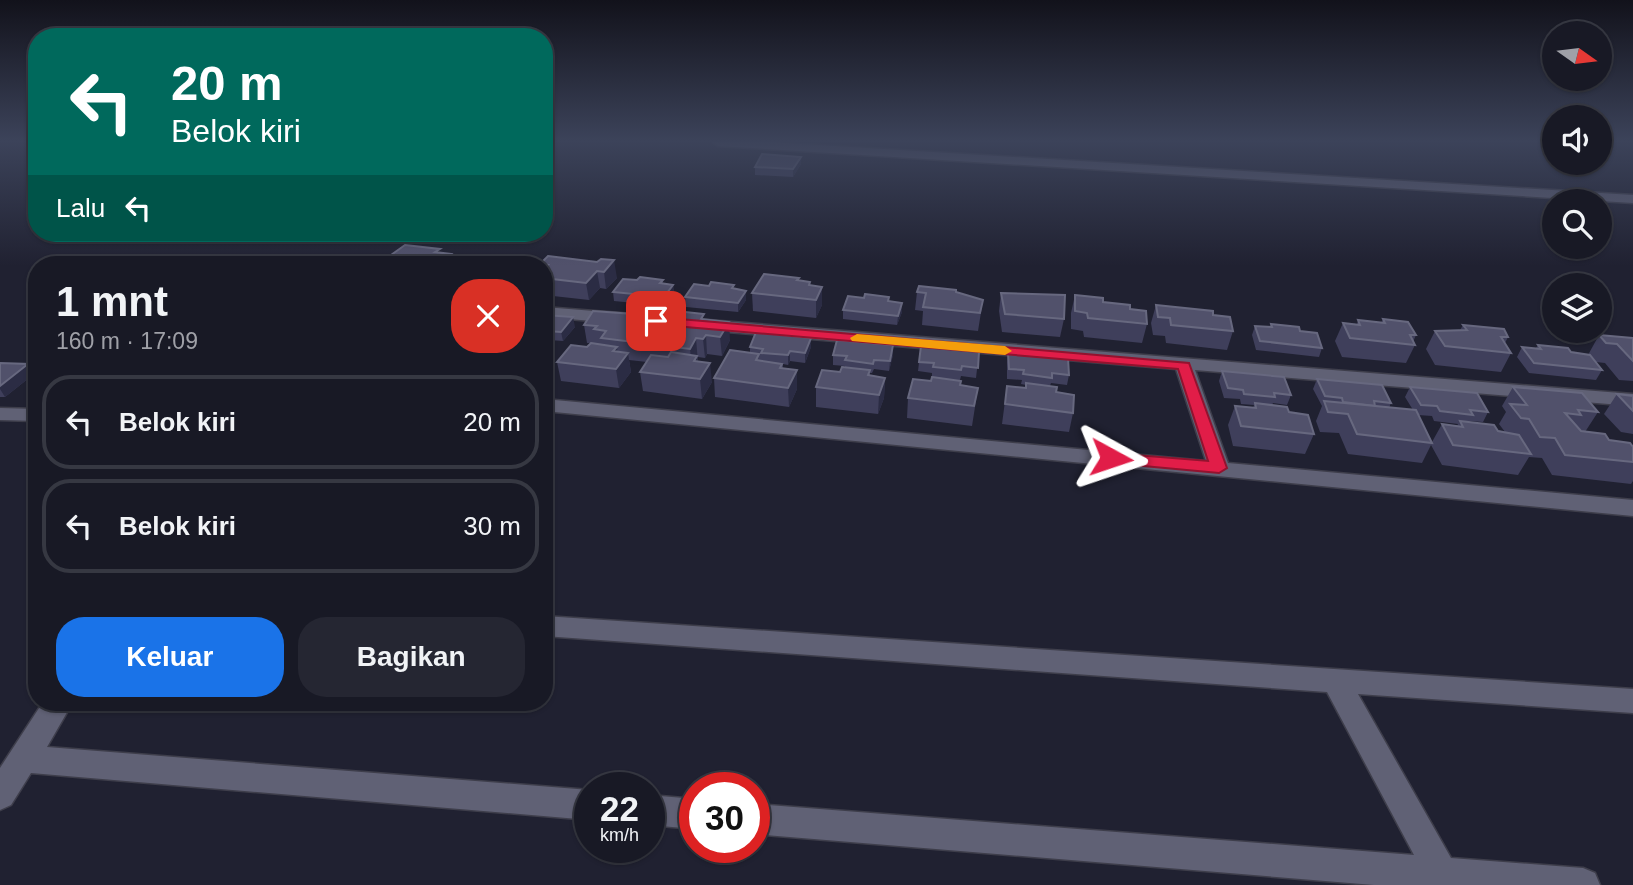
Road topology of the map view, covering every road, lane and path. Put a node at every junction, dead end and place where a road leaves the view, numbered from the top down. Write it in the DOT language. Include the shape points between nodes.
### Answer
graph roads {
  1 [pos="1381,183"];
  2 [pos="1633,199"];
  3 [pos="553,313"];
  4 [pos="1184,366"];
  5 [pos="1633,400"];
  6 [pos="553,406"];
  7 [pos="0,414"];
  8 [pos="28,415"];
  9 [pos="1219,468"];
  10 [pos="1633,508"];
  11 [pos="553,627"];
  12 [pos="1336,681"];
  13 [pos="1633,701"];
  14 [pos="54,711"];
  15 [pos="23,759"];
  16 [pos="0,795"];
  17 [pos="574,804"];
  18 [pos="770,820"];
  19 [pos="1442,874"];
  20 [pos="1583,885"];
  1 -- 2 [label="street"];
  3 -- 4 [label="street"];
  4 -- 5 [label="street"];
  4 -- 9 [label="street"];
  6 -- 9 [label="street"];
  7 -- 8 [label="street"];
  9 -- 10 [label="street"];
  11 -- 12 [label="street"];
  12 -- 13 [label="street"];
  12 -- 19 [label="street"];
  14 -- 15 [label="street"];
  15 -- 16 [label="street"];
  15 -- 17 [label="street"];
  18 -- 19 [label="street"];
  19 -- 20 [label="street"];
}
